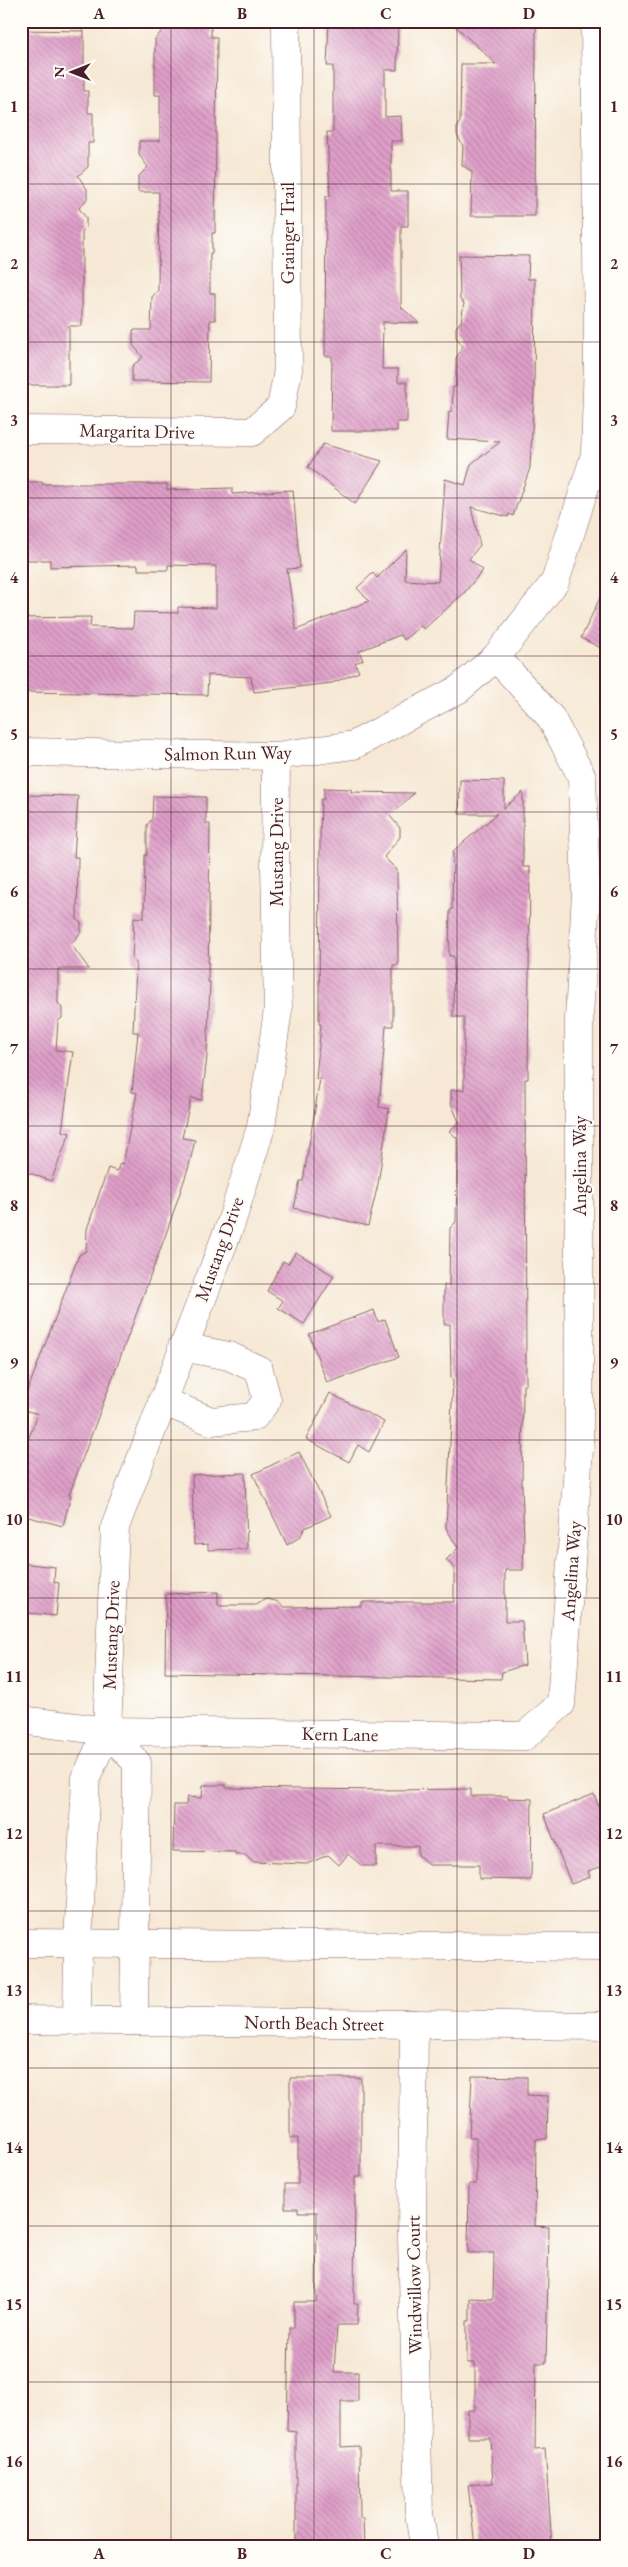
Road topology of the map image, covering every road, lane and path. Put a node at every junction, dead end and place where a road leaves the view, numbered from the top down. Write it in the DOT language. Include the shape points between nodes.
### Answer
graph roads {
  1 [pos="286,21"];
  2 [pos="595,21"];
  3 [pos="603,359"];
  4 [pos="21,430"];
  5 [pos="252,432"];
  6 [pos="496,657"];
  7 [pos="21,752"];
  8 [pos="276,756"];
  9 [pos="182,1347"];
  10 [pos="162,1401"];
  11 [pos="562,1704"];
  12 [pos="21,1720"];
  13 [pos="107,1731"];
  14 [pos="21,1943"];
  15 [pos="78,1943"];
  16 [pos="135,1944"];
  17 [pos="607,1947"];
  18 [pos="21,2020"];
  19 [pos="77,2021"];
  20 [pos="134,2021"];
  21 [pos="414,2024"];
  22 [pos="607,2026"];
  23 [pos="424,2546"];
  1 -- 5 [label="street, Grainger Trail" via="288,370 281,407"];
  2 -- 3 [label="street, Salmon Run Way"];
  3 -- 6 [label="street, Salmon Run Way" via="595,455 555,582"];
  4 -- 5 [label="street, Margarita Drive"];
  6 -- 8 [label="street, Salmon Run Way" via="459,689 354,745"];
  6 -- 11 [label="street, Angelina Way" via="551,718 582,776 586,893 579,1018 579,1450"];
  7 -- 8 [label="street, Salmon Run Way"];
  8 -- 9 [label="street, Mustang Drive" via="278,1010 261,1127 231,1223"];
  9 -- 10 [label="street, Mustang Drive"];
  9 -- 10 [label="street" via="229,1356 259,1370 267,1400 254,1417 211,1421"];
  10 -- 13 [label="street, Mustang Drive" via="115,1527"];
  11 -- 13 [label="street, Kern Lane" via="526,1736"];
  12 -- 13 [label="street, Kern Lane"];
  13 -- 15 [label="street, Mustang Drive" via="86,1778"];
  13 -- 16 [label="street" via="137,1763"];
  14 -- 15 [label="street"];
  15 -- 16 [label="street"];
  15 -- 19 [label="street, Mustang Drive"];
  16 -- 17 [label="street"];
  16 -- 20 [label="street"];
  18 -- 19 [label="street, North Beach Street"];
  19 -- 20 [label="street, North Beach Street"];
  20 -- 21 [label="street, North Beach Street"];
  21 -- 22 [label="street, North Beach Street"];
  21 -- 23 [label="street, Windwillow Court" via="412,2238 420,2513"];
}
